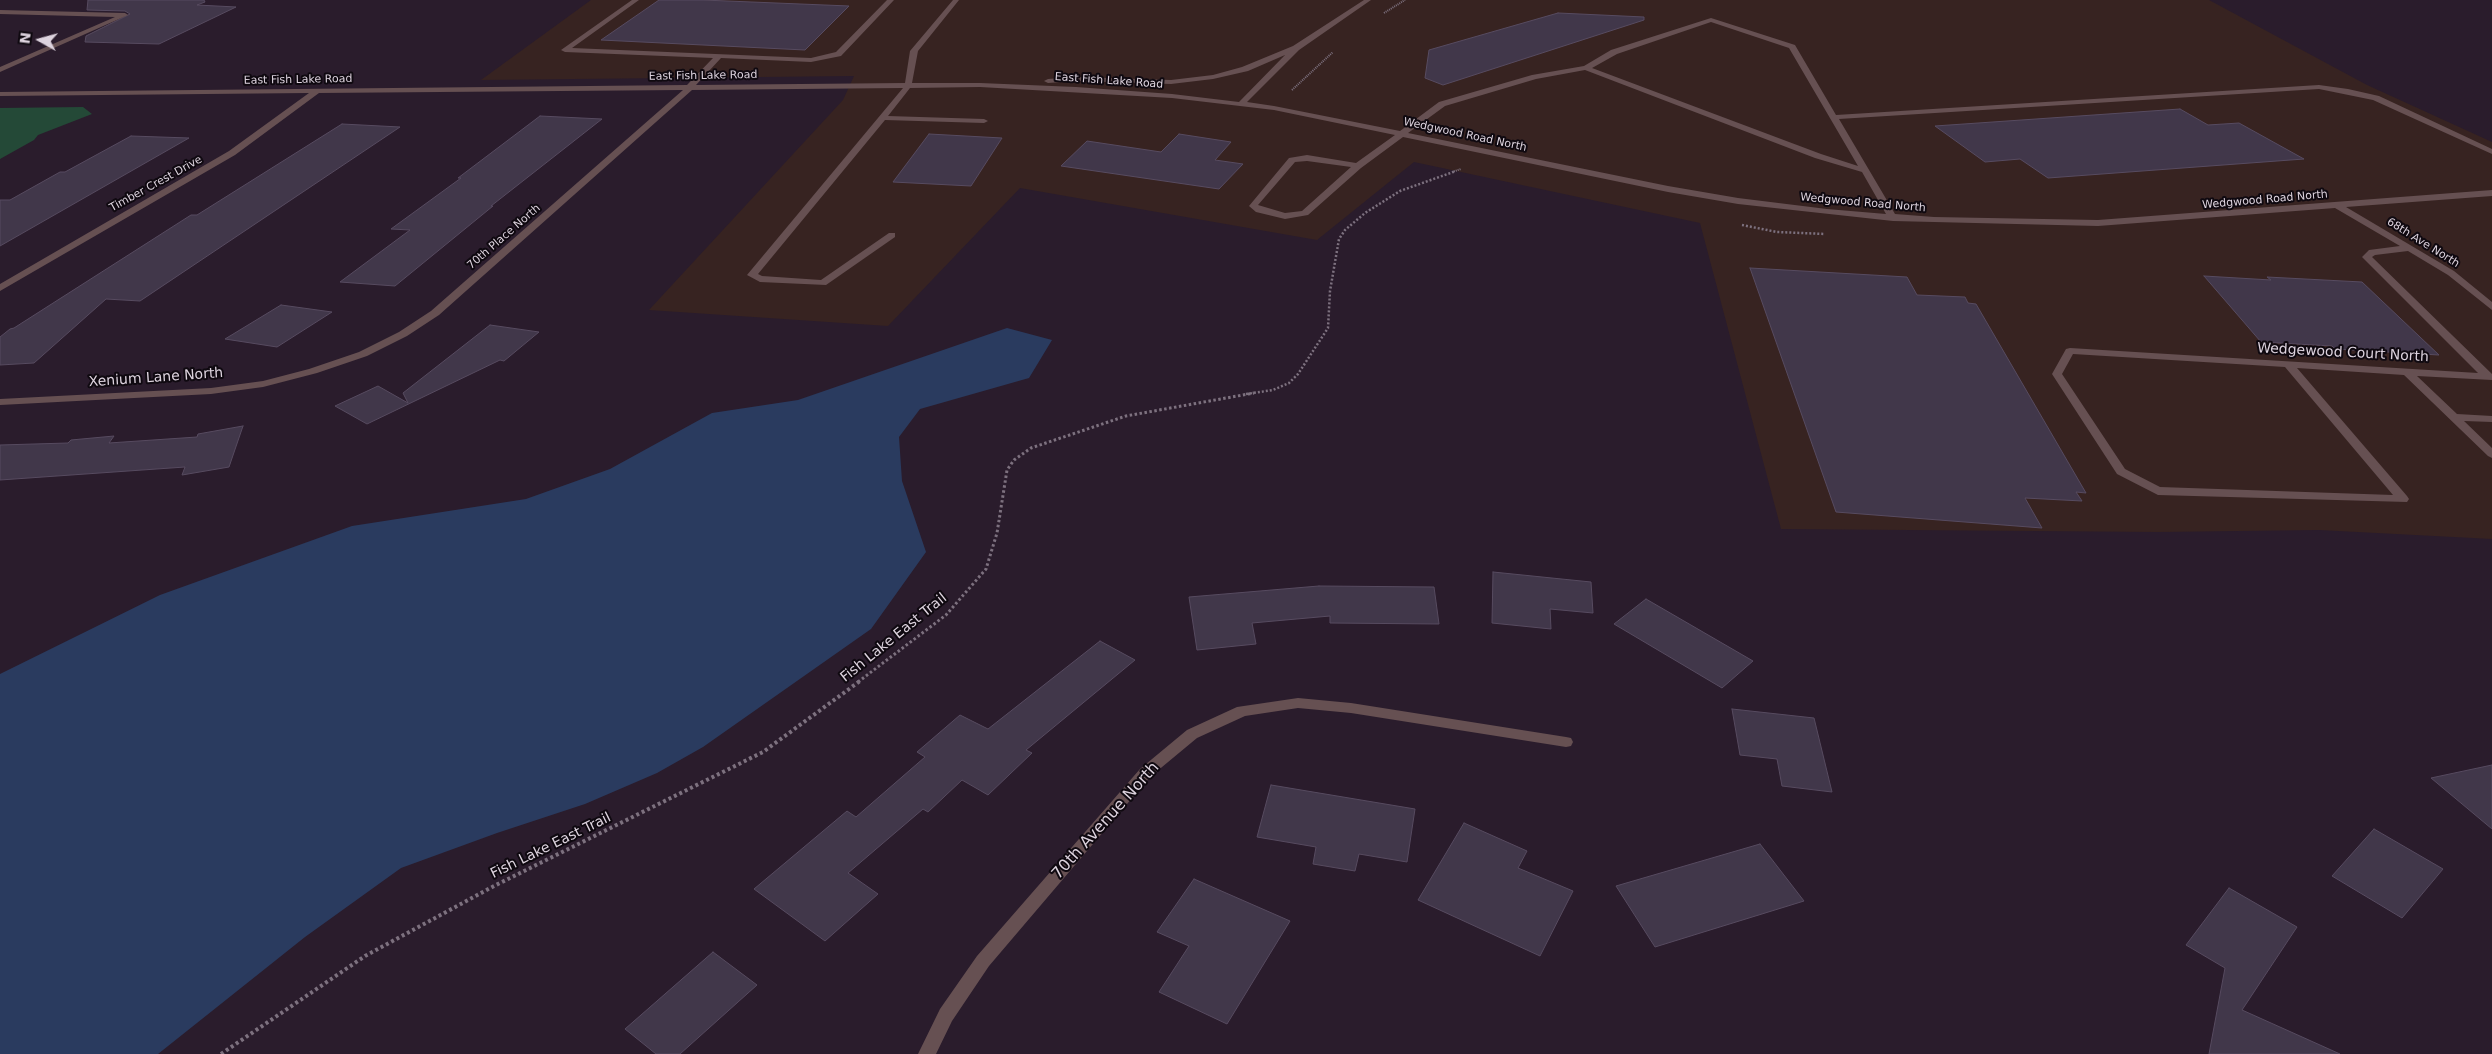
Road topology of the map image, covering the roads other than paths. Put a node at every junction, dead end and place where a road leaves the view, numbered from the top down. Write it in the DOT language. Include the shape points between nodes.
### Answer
graph roads {
  1 [pos="636,0"];
  2 [pos="891,0"];
  3 [pos="956,0"];
  4 [pos="1368,0"];
  5 [pos="0,12"];
  6 [pos="1296,48"];
  7 [pos="718,57"];
  8 [pos="1586,68"];
  9 [pos="0,70"];
  10 [pos="980,85"];
  11 [pos="908,86"];
  12 [pos="690,88"];
  13 [pos="317,91"];
  14 [pos="0,94"];
  15 [pos="1240,104"];
  16 [pos="1834,117"];
  17 [pos="883,118"];
  18 [pos="984,121"];
  19 [pos="1404,134"];
  20 [pos="2492,152"];
  21 [pos="1358,166"];
  22 [pos="1866,171"];
  23 [pos="2492,193"];
  24 [pos="2337,206"];
  25 [pos="1893,218"];
  26 [pos="892,235"];
  27 [pos="2411,248"];
  28 [pos="0,288"];
  29 [pos="2491,305"];
  30 [pos="2289,365"];
  31 [pos="313,371"];
  32 [pos="2407,372"];
  33 [pos="2490,377"];
  34 [pos="0,402"];
  35 [pos="2454,417"];
  36 [pos="2492,419"];
  37 [pos="2492,454"];
  38 [pos="1566,742"];
  39 [pos="927,1054"];
  1 -- 7 [label="street" via="565,50"];
  2 -- 7 [label="street" via="838,54 811,60"];
  3 -- 11 [label="street" via="914,51"];
  4 -- 6 [label="street"];
  5 -- 9 [label="street" via="125,15"];
  6 -- 10 [label="street" via="1231,73 1186,80 1075,79"];
  6 -- 15 [label="street"];
  7 -- 12 [label="street, 70th Place North"];
  8 -- 16 [label="street" via="1614,52 1711,20 1792,47"];
  8 -- 19 [label="street" via="1535,76 1442,104"];
  8 -- 22 [label="street"];
  10 -- 11 [label="street, East Fish Lake Road"];
  10 -- 15 [label="street, East Fish Lake Road" via="1095,90"];
  11 -- 12 [label="street, East Fish Lake Road"];
  11 -- 17 [label="street"];
  12 -- 13 [label="street, East Fish Lake Road"];
  12 -- 31 [label="street, 70th Place North" via="435,313 371,350"];
  13 -- 14 [label="street, East Fish Lake Road"];
  13 -- 28 [label="street, Timber Crest Drive" via="232,154"];
  15 -- 19 [label="street, Wedgwood Road North"];
  16 -- 20 [label="street" via="2319,87 2376,98"];
  16 -- 22 [label="street"];
  17 -- 18 [label="street"];
  17 -- 26 [label="street" via="752,275 760,280 823,284"];
  19 -- 21 [label="street"];
  19 -- 25 [label="street, Wedgwood Road North" via="1668,189 1738,201"];
  21 -- 21 [label="street" via="1307,158 1292,160 1253,206 1285,216 1305,213"];
  22 -- 25 [label="street"];
  23 -- 24 [label="street, Wedgwood Road North"];
  24 -- 25 [label="street, Wedgwood Road North" via="2098,223"];
  24 -- 27 [label="street, 68th Ave North"];
  27 -- 29 [label="street, 68th Ave North" via="2451,273"];
  27 -- 33 [label="street" via="2372,252 2366,257"];
  30 -- 30 [label="street, Wedgewood Court North" via="2403,499 2158,491 2121,471 2057,374 2070,351"];
  30 -- 32 [label="street, Wedgewood Court North"];
  31 -- 34 [label="street, Xenium Lane North" via="263,384 210,391"];
  32 -- 33 [label="street, Wedgewood Court North"];
  32 -- 35 [label="street"];
  35 -- 36 [label="street"];
  35 -- 37 [label="street"];
  38 -- 39 [label="street, 70th Avenue North" via="1351,708 1298,703 1242,711 1192,734 1145,773 984,961 946,1015"];
}
